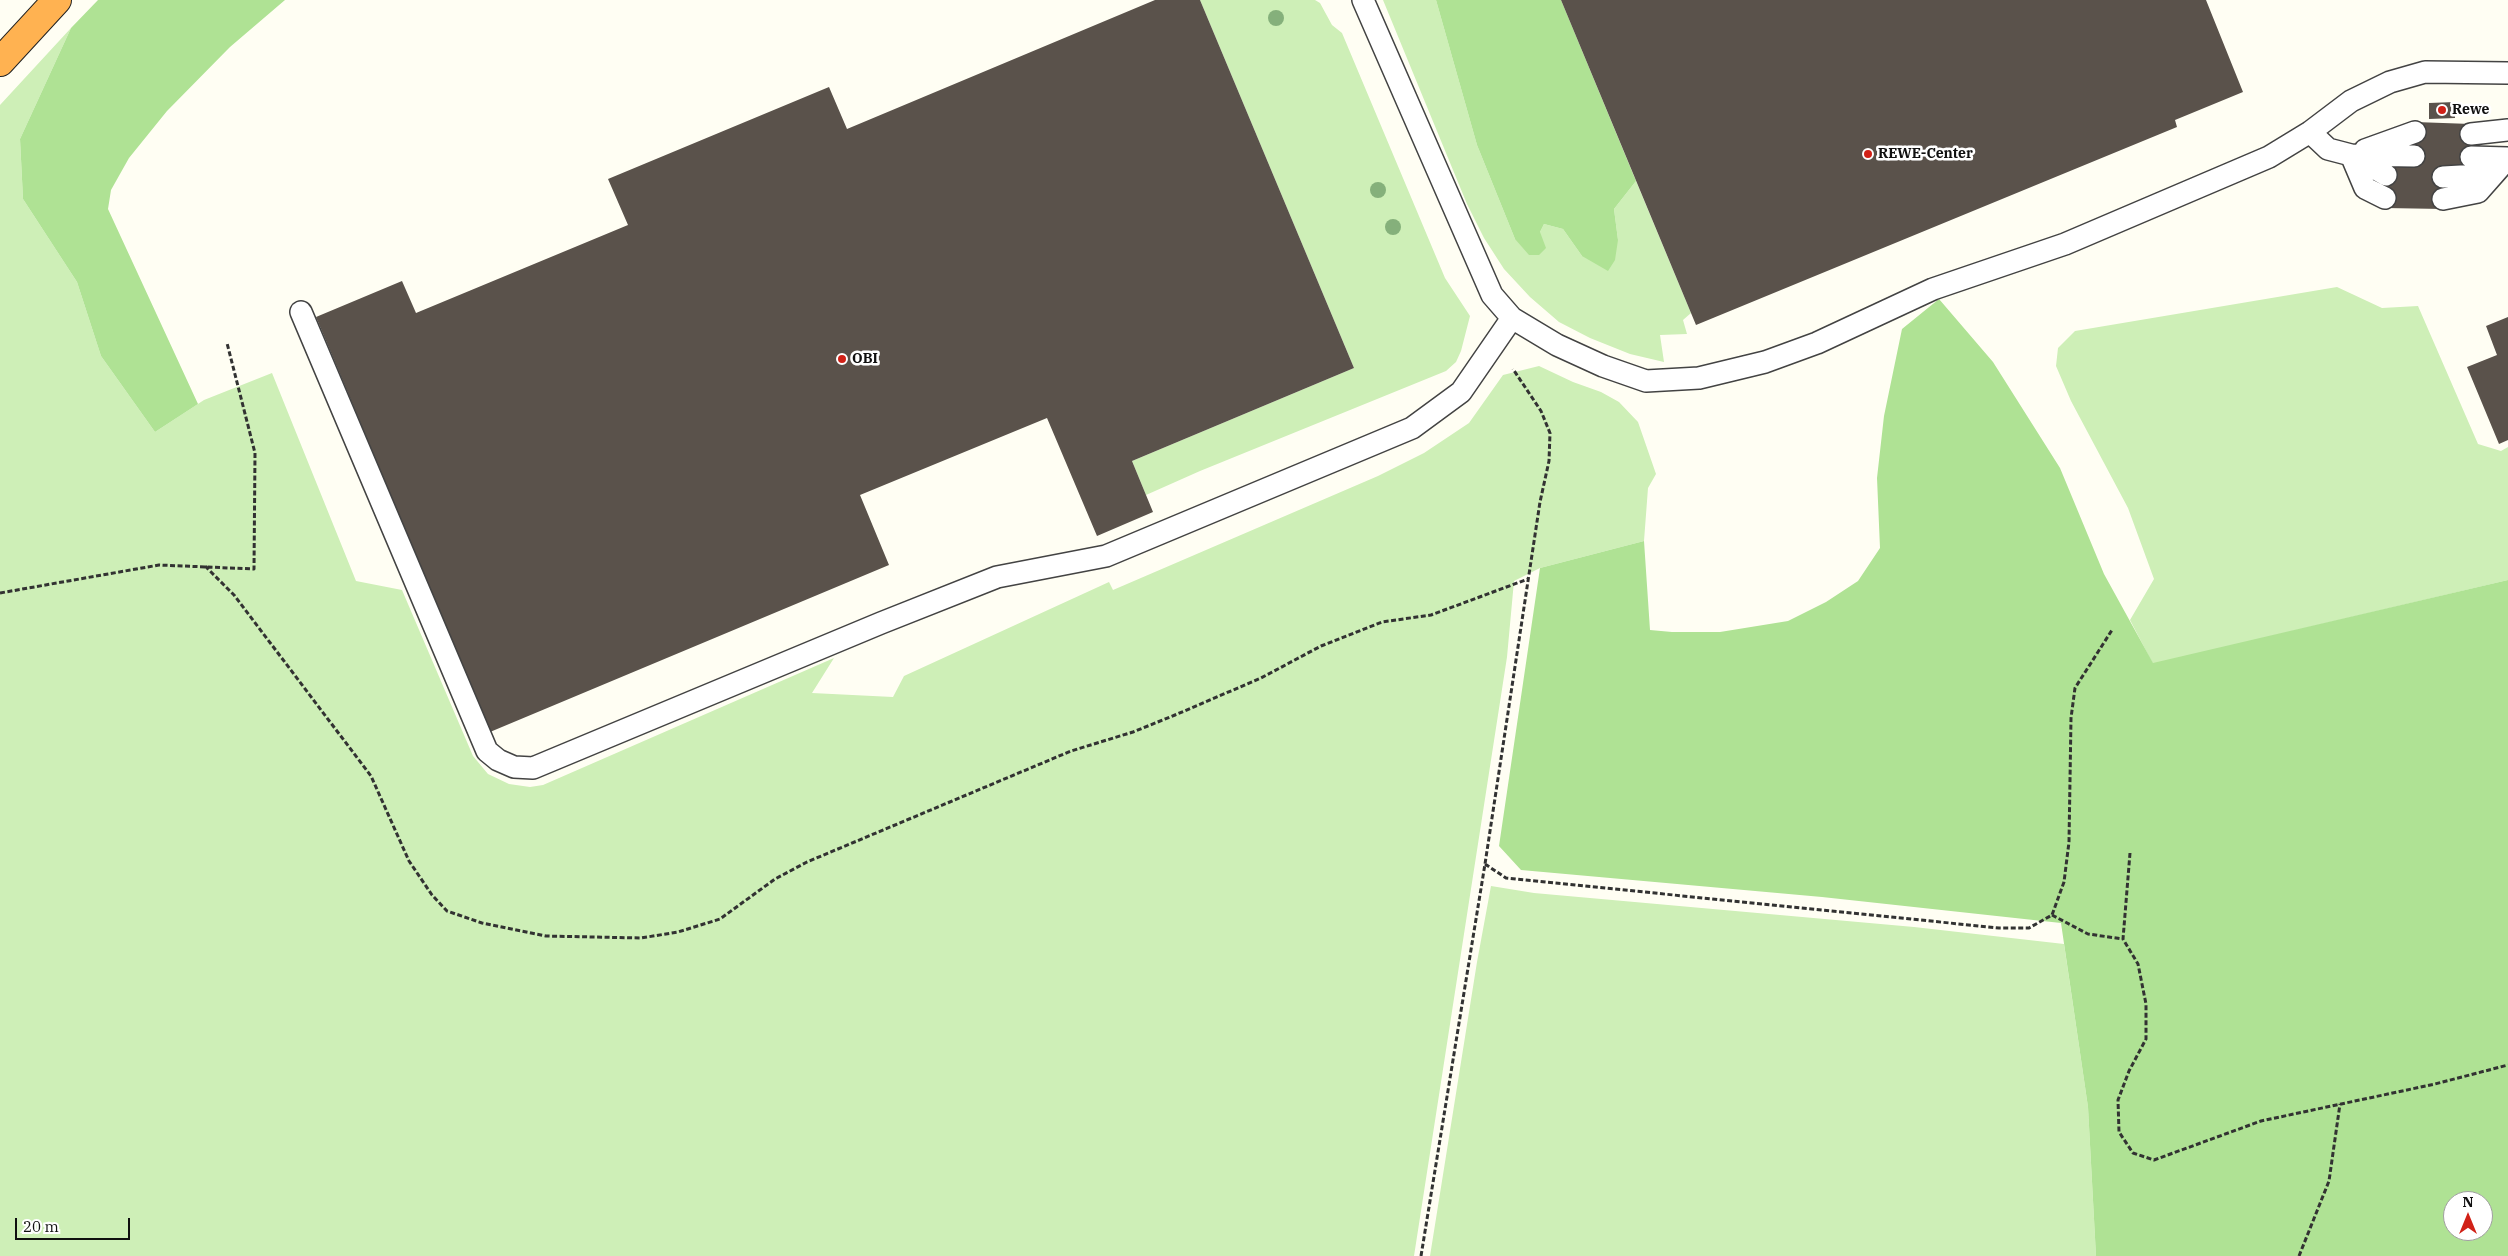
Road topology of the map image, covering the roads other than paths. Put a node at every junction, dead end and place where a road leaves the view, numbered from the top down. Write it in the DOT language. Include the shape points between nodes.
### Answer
graph roads {
  1 [pos="58,0"];
  2 [pos="1363,0"];
  3 [pos="0,62"];
  4 [pos="2508,73"];
  5 [pos="2508,130"];
  6 [pos="2310,132"];
  7 [pos="2414,132"];
  8 [pos="2471,134"];
  9 [pos="2351,155"];
  10 [pos="2414,156"];
  11 [pos="2471,157"];
  12 [pos="2508,158"];
  13 [pos="2386,175"];
  14 [pos="2443,177"];
  15 [pos="2385,198"];
  16 [pos="2443,199"];
  17 [pos="300,312"];
  18 [pos="1512,318"];
  1 -- 3 [label="highway"];
  2 -- 18 [label="lane" via="1492,295"];
  4 -- 6 [label="lane" via="2424,72 2390,82 2351,101"];
  5 -- 8 [label="lane"];
  6 -- 9 [label="lane" via="2328,149"];
  6 -- 18 [label="lane" via="2269,157 2065,244 1933,289 1817,343 1765,362 1699,378 1646,382 1603,366"];
  7 -- 9 [label="lane"];
  9 -- 10 [label="lane"];
  9 -- 13 [label="lane"];
  9 -- 15 [label="lane" via="2365,188"];
  11 -- 12 [label="lane"];
  12 -- 14 [label="lane" via="2479,175"];
  12 -- 16 [label="lane" via="2478,192"];
  17 -- 18 [label="lane" via="487,751 514,767 533,768 997,577 1106,556 1412,428 1460,392"];
}
